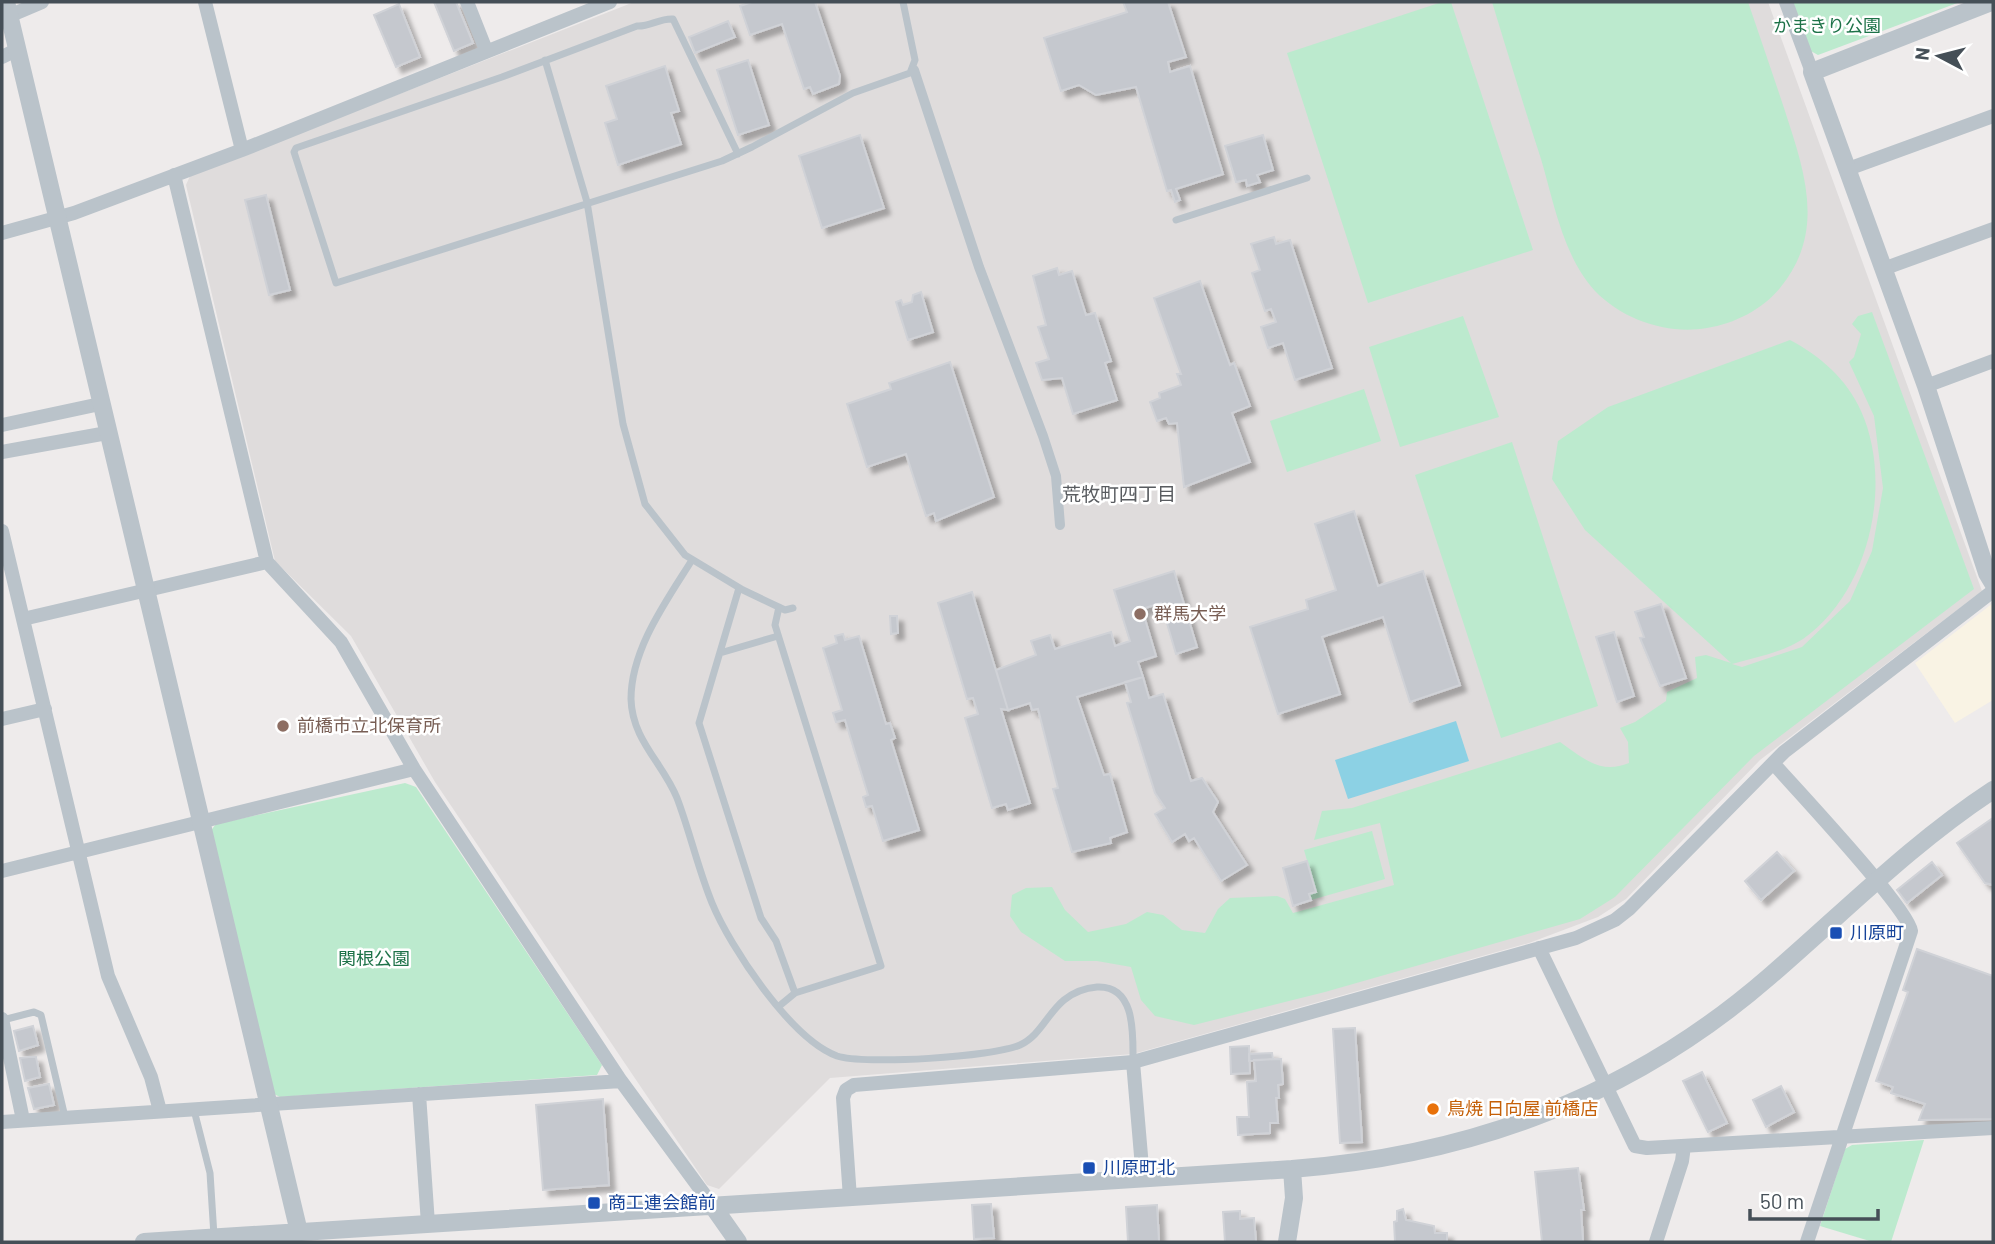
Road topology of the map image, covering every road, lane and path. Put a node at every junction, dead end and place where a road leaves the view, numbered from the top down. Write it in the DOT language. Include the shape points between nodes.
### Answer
graph roads {
  1 [pos="42,2"];
  2 [pos="205,2"];
  3 [pos="467,2"];
  4 [pos="610,2"];
  5 [pos="903,2"];
  6 [pos="1786,2"];
  7 [pos="1991,2"];
  8 [pos="7,7"];
  9 [pos="486,50"];
  10 [pos="9,53"];
  11 [pos="545,60"];
  12 [pos="914,70"];
  13 [pos="1812,72"];
  14 [pos="1993,116"];
  15 [pos="242,150"];
  16 [pos="738,154"];
  17 [pos="1848,169"];
  18 [pos="174,175"];
  19 [pos="1307,178"];
  20 [pos="587,202"];
  21 [pos="57,219"];
  22 [pos="1176,220"];
  23 [pos="1993,229"];
  24 [pos="2,233"];
  25 [pos="1883,269"];
  26 [pos="1993,361"];
  27 [pos="1926,386"];
  28 [pos="100,404"];
  29 [pos="2,425"];
  30 [pos="107,433"];
  31 [pos="2,452"];
  32 [pos="1060,525"];
  33 [pos="2,531"];
  34 [pos="4,547"];
  35 [pos="692,560"];
  36 [pos="267,562"];
  37 [pos="1993,583"];
  38 [pos="739,588"];
  39 [pos="145,591"];
  40 [pos="1993,591"];
  41 [pos="779,607"];
  42 [pos="793,608"];
  43 [pos="23,619"];
  44 [pos="778,636"];
  45 [pos="720,653"];
  46 [pos="45,709"];
  47 [pos="2,719"];
  48 [pos="1773,763"];
  49 [pos="414,769"];
  50 [pos="1993,790"];
  51 [pos="201,821"];
  52 [pos="79,851"];
  53 [pos="2,871"];
  54 [pos="1876,881"];
  55 [pos="1539,948"];
  56 [pos="794,993"];
  57 [pos="778,1007"];
  58 [pos="2,1020"];
  59 [pos="1133,1062"];
  60 [pos="621,1081"];
  61 [pos="1606,1088"];
  62 [pos="419,1094"];
  63 [pos="269,1104"];
  64 [pos="194,1109"];
  65 [pos="160,1111"];
  66 [pos="65,1117"];
  67 [pos="23,1120"];
  68 [pos="2,1122"];
  69 [pos="1993,1128"];
  70 [pos="1841,1137"];
  71 [pos="1684,1146"];
  72 [pos="1293,1169"];
  73 [pos="1143,1179"];
  74 [pos="850,1198"];
  75 [pos="712,1205"];
  76 [pos="428,1224"];
  77 [pos="214,1237"];
  78 [pos="300,1237"];
  79 [pos="144,1242"];
  80 [pos="738,1242"];
  81 [pos="1287,1242"];
  82 [pos="1656,1242"];
  83 [pos="1807,1242"];
  1 -- 8 [label="street"];
  2 -- 15 [label="street"];
  3 -- 9 [label="street"];
  4 -- 9 [label="street"];
  5 -- 12 [label="lane"];
  6 -- 13 [label="street"];
  7 -- 13 [label="street"];
  8 -- 10 [label="street"];
  9 -- 15 [label="street"];
  10 -- 21 [label="street"];
  11 -- 16 [label="lane" via="637,26 673,19"];
  11 -- 20 [label="lane"];
  11 -- 20 [label="lane" via="294,152 336,284"];
  12 -- 16 [label="lane" via="853,93"];
  12 -- 32 [label="street" via="979,267 1056,476"];
  13 -- 17 [label="street"];
  14 -- 17 [label="street"];
  15 -- 18 [label="street"];
  16 -- 20 [label="lane"];
  17 -- 25 [label="street"];
  18 -- 21 [label="street"];
  18 -- 36 [label="street"];
  19 -- 22 [label="lane"];
  20 -- 35 [label="lane" via="623,424 637,479 658,523"];
  21 -- 24 [label="street"];
  21 -- 28 [label="street"];
  23 -- 25 [label="street"];
  25 -- 27 [label="street"];
  26 -- 27 [label="street"];
  27 -- 37 [label="street"];
  28 -- 29 [label="street"];
  28 -- 30 [label="street"];
  30 -- 31 [label="street"];
  30 -- 39 [label="street"];
  33 -- 34 [label="street"];
  34 -- 43 [label="street"];
  35 -- 38 [label="lane"];
  35 -- 57 [label="lane" via="640,654 632,688 634,719 677,797 713,904"];
  36 -- 39 [label="street"];
  36 -- 49 [label="street" via="341,642"];
  38 -- 41 [label="lane"];
  38 -- 45 [label="lane"];
  39 -- 43 [label="street"];
  39 -- 51 [label="street"];
  40 -- 48 [label="street"];
  41 -- 42 [label="lane"];
  41 -- 44 [label="lane"];
  43 -- 46 [label="street"];
  44 -- 45 [label="lane"];
  44 -- 56 [label="lane" via="881,966"];
  45 -- 56 [label="lane" via="699,717 703,741 761,918 776,941"];
  46 -- 47 [label="street"];
  46 -- 52 [label="street"];
  48 -- 54 [label="street"];
  48 -- 55 [label="street" via="1629,909 1595,930"];
  49 -- 51 [label="street"];
  49 -- 60 [label="street"];
  50 -- 54 [label="street"];
  51 -- 52 [label="street"];
  51 -- 63 [label="street"];
  52 -- 53 [label="street"];
  52 -- 65 [label="street" via="108,976 151,1077"];
  54 -- 61 [label="street" via="1734,1006"];
  54 -- 70 [label="street" via="1908,920 1911,931"];
  55 -- 59 [label="street"];
  55 -- 61 [label="street"];
  56 -- 57 [label="lane"];
  57 -- 59 [label="lane" via="796,1029 824,1050 849,1059 876,1061 1012,1048 1031,1038 1062,1001 1086,988 1102,987 1113,989 1127,1006"];
  58 -- 66 [label="lane" via="34,1012 41,1015"];
  58 -- 67 [label="street"];
  59 -- 73 [label="street"];
  59 -- 74 [label="street" via="849,1087 843,1098"];
  60 -- 62 [label="street"];
  60 -- 75 [label="street"];
  61 -- 71 [label="street" via="1635,1146"];
  61 -- 72 [label="street" via="1551,1113 1463,1143 1380,1160"];
  62 -- 63 [label="street"];
  62 -- 76 [label="street"];
  63 -- 64 [label="street"];
  63 -- 78 [label="street"];
  64 -- 65 [label="street"];
  64 -- 77 [label="lane" via="210,1173"];
  65 -- 66 [label="street"];
  66 -- 67 [label="street"];
  67 -- 68 [label="street"];
  69 -- 70 [label="street"];
  70 -- 71 [label="street"];
  70 -- 83 [label="street"];
  71 -- 82 [label="street"];
  72 -- 73 [label="street"];
  72 -- 81 [label="street"];
  73 -- 74 [label="street"];
  74 -- 75 [label="street"];
  75 -- 76 [label="street"];
  75 -- 80 [label="street"];
  76 -- 78 [label="street"];
  77 -- 78 [label="street"];
  77 -- 79 [label="street"];
}
